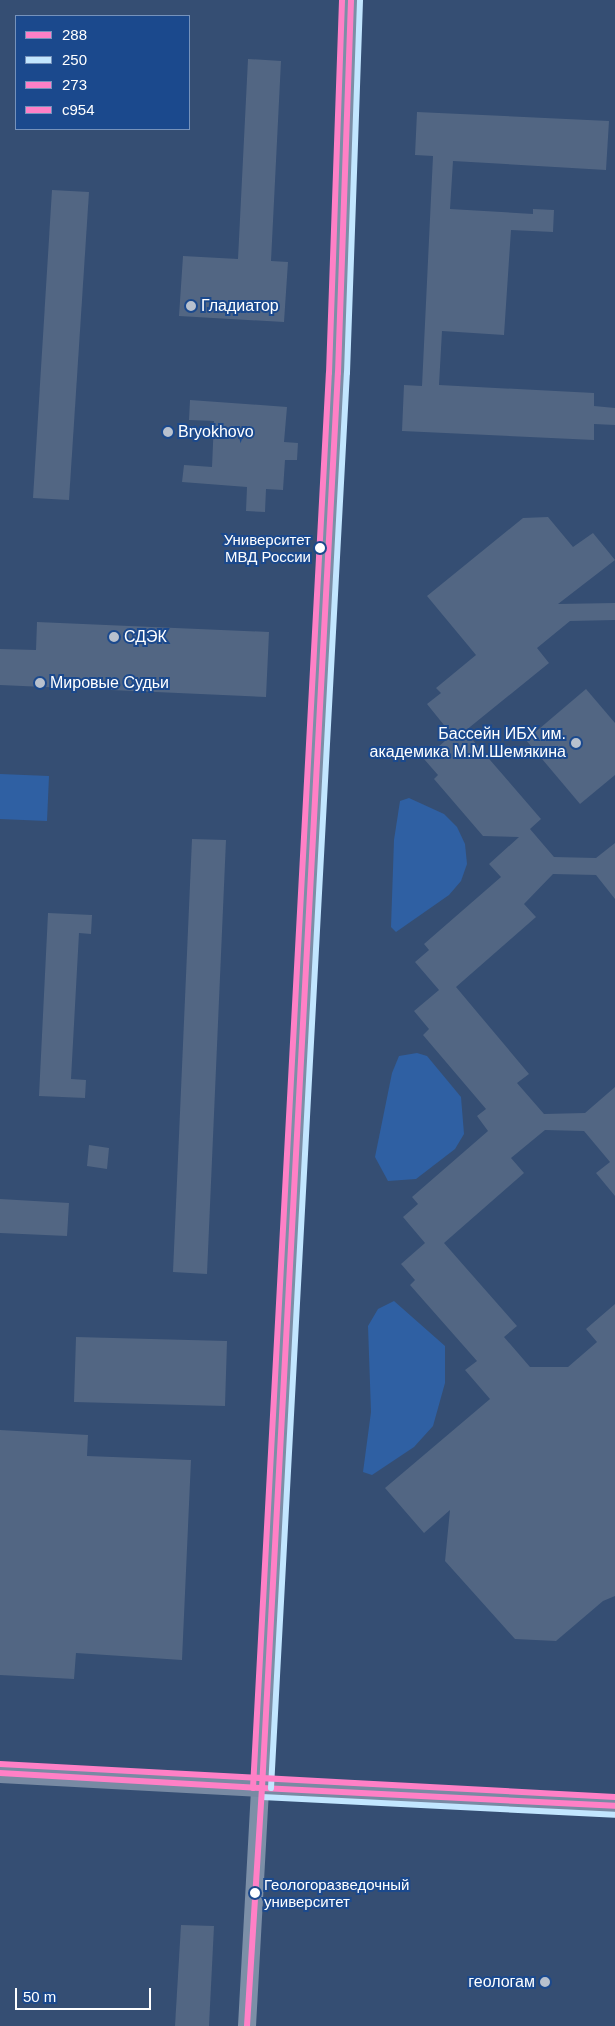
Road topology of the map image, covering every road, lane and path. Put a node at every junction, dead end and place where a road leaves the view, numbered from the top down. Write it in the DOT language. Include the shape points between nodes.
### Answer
graph roads {
  1 [pos="351,0"];
  2 [pos="0,1773"];
  3 [pos="262,1788"];
  4 [pos="615,1806"];
  5 [pos="247,2026"];
  1 -- 3 [label="street" via="339,365"];
  2 -- 3 [label="main road"];
  3 -- 4 [label="main road"];
  3 -- 5 [label="street"];
}
